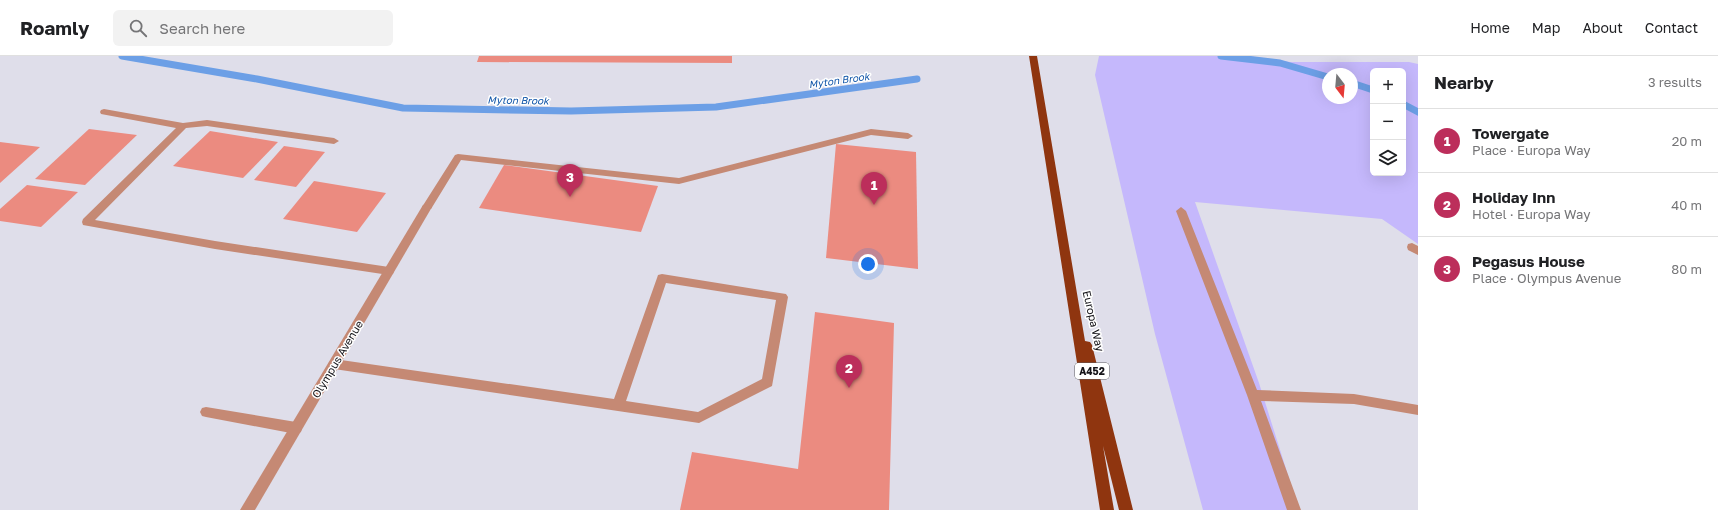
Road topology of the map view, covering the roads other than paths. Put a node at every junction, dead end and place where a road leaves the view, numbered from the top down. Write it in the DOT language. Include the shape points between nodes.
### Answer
graph roads {
  1 [pos="1033,56"];
  2 [pos="104,112"];
  3 [pos="183,126"];
  4 [pos="908,136"];
  5 [pos="334,141"];
  6 [pos="1181,211"];
  7 [pos="1060,231"];
  8 [pos="389,271"];
  9 [pos="334,364"];
  10 [pos="1253,395"];
  11 [pos="618,405"];
  12 [pos="1418,410"];
  13 [pos="206,412"];
  14 [pos="296,428"];
  15 [pos="248,510"];
  16 [pos="1107,510"];
  17 [pos="1126,510"];
  18 [pos="1294,510"];
  1 -- 7 [label="highway, Europa Way / A452"];
  2 -- 3 [label="street"];
  3 -- 5 [label="street" via="207,123"];
  3 -- 8 [label="street" via="87,222 215,245"];
  4 -- 8 [label="street, Olympus Avenue" via="871,132 679,181 458,157"];
  6 -- 10 [label="street"];
  7 -- 16 [label="highway, Europa Way / A452"];
  7 -- 17 [label="highway, Europa Way / A452"];
  8 -- 9 [label="street, Olympus Avenue"];
  9 -- 11 [label="street"];
  9 -- 14 [label="street, Olympus Avenue"];
  10 -- 12 [label="street" via="1354,399"];
  10 -- 18 [label="street"];
  11 -- 11 [label="street" via="662,278 782,297 768,382 699,418"];
  13 -- 14 [label="street"];
  14 -- 15 [label="street, Olympus Avenue"];
}
